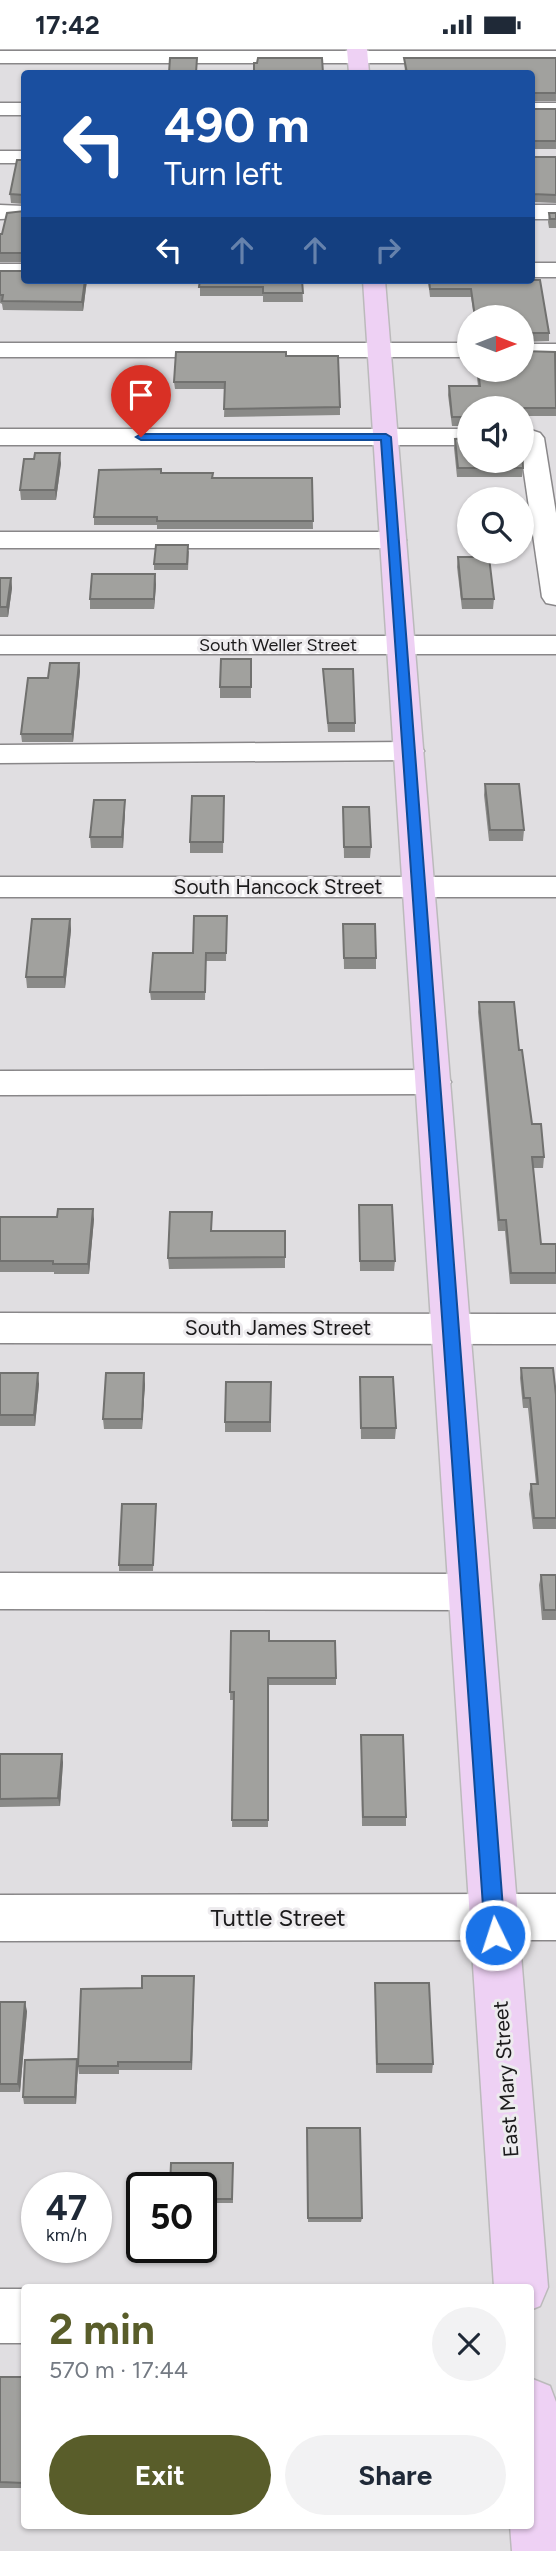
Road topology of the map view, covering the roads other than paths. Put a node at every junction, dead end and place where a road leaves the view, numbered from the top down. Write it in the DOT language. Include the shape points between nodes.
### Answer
graph roads {
  1 [pos="0,57"];
  2 [pos="556,57"];
  3 [pos="358,60"];
  4 [pos="0,109"];
  5 [pos="21,109"];
  6 [pos="535,109"];
  7 [pos="556,109"];
  8 [pos="0,157"];
  9 [pos="21,157"];
  10 [pos="0,212"];
  11 [pos="21,212"];
  12 [pos="535,212"];
  13 [pos="556,212"];
  14 [pos="535,270"];
  15 [pos="556,270"];
  16 [pos="0,271"];
  17 [pos="21,271"];
  18 [pos="374,284"];
  19 [pos="0,350"];
  20 [pos="379,350"];
  21 [pos="457,351"];
  22 [pos="534,351"];
  23 [pos="556,351"];
  24 [pos="0,437"];
  25 [pos="386,437"];
  26 [pos="457,437"];
  27 [pos="536,437"];
  28 [pos="0,540"];
  29 [pos="393,540"];
  30 [pos="556,597"];
  31 [pos="0,645"];
  32 [pos="401,645"];
  33 [pos="556,645"];
  34 [pos="408,751"];
  35 [pos="0,754"];
  36 [pos="0,887"];
  37 [pos="418,887"];
  38 [pos="556,887"];
  39 [pos="432,1082"];
  40 [pos="0,1083"];
  41 [pos="0,1328"];
  42 [pos="452,1329"];
  43 [pos="556,1329"];
  44 [pos="0,1591"];
  45 [pos="470,1592"];
  46 [pos="494,1917"];
  47 [pos="556,1917"];
  48 [pos="0,1918"];
  49 [pos="521,2284"];
  50 [pos="0,2316"];
  51 [pos="21,2316"];
  52 [pos="534,2459"];
  53 [pos="541,2551"];
  1 -- 3 [label="street"];
  2 -- 3 [label="street"];
  4 -- 5 [label="street"];
  6 -- 7 [label="street"];
  8 -- 9 [label="street"];
  10 -- 11 [label="street"];
  12 -- 13 [label="street"];
  14 -- 15 [label="street"];
  16 -- 17 [label="street"];
  18 -- 20 [label="main road, East Mary Street"];
  19 -- 20 [label="street"];
  20 -- 21 [label="street"];
  20 -- 25 [label="main road, East Mary Street"];
  22 -- 23 [label="street"];
  24 -- 25 [label="street"];
  25 -- 26 [label="street"];
  25 -- 29 [label="main road, East Mary Street"];
  27 -- 30 [label="street"];
  28 -- 29 [label="street"];
  29 -- 32 [label="main road, East Mary Street"];
  31 -- 32 [label="street, South Weller Street"];
  32 -- 33 [label="street, South Weller Street"];
  32 -- 34 [label="main road, East Mary Street"];
  34 -- 35 [label="street"];
  34 -- 37 [label="main road, East Mary Street"];
  36 -- 37 [label="street, South Hancock Street"];
  37 -- 38 [label="street, South Hancock Street"];
  37 -- 39 [label="main road, East Mary Street"];
  39 -- 40 [label="street"];
  39 -- 42 [label="main road, East Mary Street"];
  41 -- 42 [label="street, South James Street"];
  42 -- 43 [label="street, South James Street"];
  42 -- 45 [label="main road, East Mary Street"];
  44 -- 45 [label="street"];
  45 -- 46 [label="main road, East Mary Street"];
  46 -- 47 [label="street, Tuttle Street"];
  46 -- 48 [label="street, Tuttle Street"];
  46 -- 49 [label="main road, East Mary Street"];
  50 -- 51 [label="street"];
  52 -- 53 [label="main road"];
}
